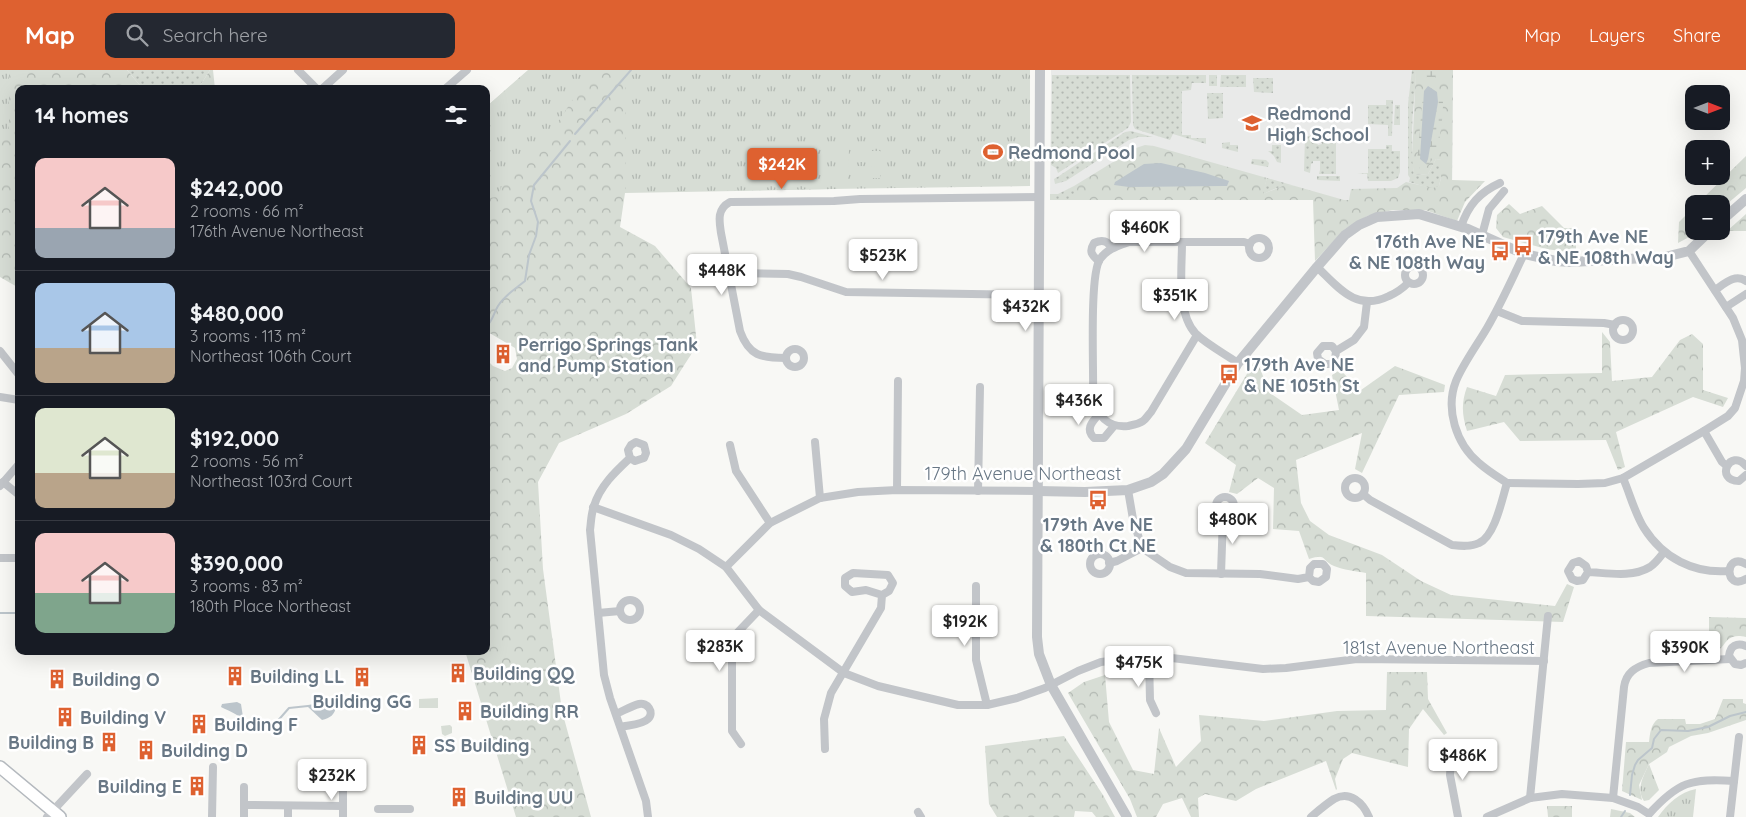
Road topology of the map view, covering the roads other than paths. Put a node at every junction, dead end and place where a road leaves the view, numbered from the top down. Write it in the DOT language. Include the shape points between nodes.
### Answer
graph roads {
  1 [pos="298,70"];
  2 [pos="342,70"];
  3 [pos="467,70"];
  4 [pos="1040,70"];
  5 [pos="313,85"];
  6 [pos="326,85"];
  7 [pos="450,85"];
  8 [pos="1500,183"];
  9 [pos="1504,191"];
  10 [pos="1040,197"];
  11 [pos="1746,199"];
  12 [pos="1730,213"];
  13 [pos="1461,227"];
  14 [pos="1482,235"];
  15 [pos="1700,240"];
  16 [pos="1182,243"];
  17 [pos="1250,244"];
  18 [pos="1112,248"];
  19 [pos="1689,250"];
  20 [pos="1524,254"];
  21 [pos="1099,261"];
  22 [pos="1317,267"];
  23 [pos="728,273"];
  24 [pos="1746,281"];
  25 [pos="1408,283"];
  26 [pos="1715,290"];
  27 [pos="1746,294"];
  28 [pos="1039,295"];
  29 [pos="1367,302"];
  30 [pos="1726,307"];
  31 [pos="1497,311"];
  32 [pos="1615,325"];
  33 [pos="1197,335"];
  34 [pos="1336,351"];
  35 [pos="0,352"];
  36 [pos="786,358"];
  37 [pos="1238,362"];
  38 [pos="15,370"];
  39 [pos="898,381"];
  40 [pos="980,387"];
  41 [pos="0,397"];
  42 [pos="15,399"];
  43 [pos="1099,414"];
  44 [pos="1114,426"];
  45 [pos="1704,431"];
  46 [pos="815,442"];
  47 [pos="730,445"];
  48 [pos="630,458"];
  49 [pos="1727,466"];
  50 [pos="1746,466"];
  51 [pos="15,469"];
  52 [pos="1746,476"];
  53 [pos="1623,478"];
  54 [pos="1507,483"];
  55 [pos="2,484"];
  56 [pos="897,490"];
  57 [pos="1128,490"];
  58 [pos="978,491"];
  59 [pos="1038,491"];
  60 [pos="15,493"];
  61 [pos="1363,494"];
  62 [pos="820,498"];
  63 [pos="593,506"];
  64 [pos="1223,516"];
  65 [pos="770,523"];
  66 [pos="1142,548"];
  67 [pos="1664,552"];
  68 [pos="0,558"];
  69 [pos="15,558"];
  70 [pos="1109,563"];
  71 [pos="1746,564"];
  72 [pos="726,567"];
  73 [pos="1588,572"];
  74 [pos="1729,572"];
  75 [pos="1221,574"];
  76 [pos="1309,577"];
  77 [pos="1746,579"];
  78 [pos="976,586"];
  79 [pos="882,595"];
  80 [pos="760,610"];
  81 [pos="620,611"];
  82 [pos="598,613"];
  83 [pos="1548,616"];
  84 [pos="1746,646"];
  85 [pos="1150,658"];
  86 [pos="1730,659"];
  87 [pos="1544,662"];
  88 [pos="1746,662"];
  89 [pos="844,673"];
  90 [pos="1052,685"];
  91 [pos="986,704"];
  92 [pos="1156,713"];
  93 [pos="616,714"];
  94 [pos="621,727"];
  95 [pos="1739,737"];
  96 [pos="741,744"];
  97 [pos="1452,747"];
  98 [pos="825,749"];
  99 [pos="0,767"];
  100 [pos="213,767"];
  101 [pos="87,774"];
  102 [pos="1734,781"];
  103 [pos="343,786"];
  104 [pos="244,787"];
  105 [pos="1530,798"];
  106 [pos="1613,798"];
  107 [pos="244,805"];
  108 [pos="288,806"];
  109 [pos="343,806"];
  110 [pos="378,809"];
  111 [pos="410,809"];
  112 [pos="392,813"];
  113 [pos="53,815"];
  114 [pos="1648,815"];
  115 [pos="212,817"];
  116 [pos="244,817"];
  117 [pos="288,817"];
  118 [pos="343,817"];
  119 [pos="648,817"];
  120 [pos="1127,817"];
  121 [pos="1311,817"];
  122 [pos="1369,817"];
  123 [pos="1458,817"];
  124 [pos="1487,817"];
  125 [pos="1730,817"];
  1 -- 5 [label="street"];
  2 -- 6 [label="street"];
  3 -- 7 [label="street"];
  4 -- 10 [label="street"];
  8 -- 13 [label="street" via="1474,200"];
  9 -- 14 [label="street" via="1489,209"];
  10 -- 23 [label="street" via="730,202 721,209 719,220"];
  10 -- 28 [label="street"];
  11 -- 12 [label="street"];
  13 -- 14 [label="street, 179th Avenue Northeast"];
  13 -- 22 [label="street, 179th Avenue Northeast" via="1419,214 1377,217 1345,235"];
  14 -- 20 [label="street, 179th Avenue Northeast"];
  15 -- 19 [label="street, 179th Avenue Northeast"];
  16 -- 17 [label="street"];
  16 -- 18 [label="street" via="1129,242"];
  16 -- 33 [label="street" via="1182,304 1190,327"];
  18 -- 21 [label="street"];
  18 -- 21 [label="street" via="1108,242 1094,243 1092,256"];
  19 -- 20 [label="street, 179th Avenue Northeast" via="1664,257 1571,262"];
  19 -- 26 [label="street"];
  20 -- 31 [label="street"];
  21 -- 43 [label="street" via="1094,287 1093,397"];
  22 -- 29 [label="street" via="1346,294"];
  22 -- 37 [label="street, 179th Avenue Northeast"];
  23 -- 28 [label="street" via="788,274 846,292"];
  23 -- 36 [label="street" via="744,341 758,355"];
  24 -- 26 [label="street" via="1737,278"];
  25 -- 29 [label="street" via="1396,293"];
  26 -- 30 [label="street"];
  27 -- 30 [label="street"];
  28 -- 59 [label="street"];
  29 -- 34 [label="street" via="1364,327 1354,340"];
  30 -- 45 [label="street" via="1742,340 1744,381 1735,408"];
  31 -- 32 [label="street" via="1522,321"];
  31 -- 54 [label="street" via="1456,380 1450,406 1457,433 1466,447 1478,463"];
  33 -- 37 [label="street"];
  33 -- 44 [label="street" via="1142,422"];
  35 -- 38 [label="street"];
  37 -- 57 [label="street, 179th Avenue Northeast" via="1186,449 1163,474"];
  39 -- 56 [label="street"];
  40 -- 58 [label="street"];
  41 -- 42 [label="street"];
  43 -- 44 [label="street"];
  43 -- 44 [label="street" via="1090,425 1094,438 1104,438"];
  45 -- 49 [label="street"];
  45 -- 53 [label="street"];
  46 -- 62 [label="street"];
  47 -- 65 [label="street" via="736,472"];
  48 -- 63 [label="street" via="611,476"];
  49 -- 50 [label="street" via="1734,460"];
  49 -- 52 [label="street" via="1726,473 1732,480 1739,481"];
  51 -- 55 [label="street"];
  53 -- 54 [label="street" via="1604,483"];
  53 -- 67 [label="street" via="1643,527"];
  54 -- 61 [label="street" via="1486,539 1470,546 1452,545"];
  55 -- 60 [label="street"];
  56 -- 58 [label="street, 179th Avenue Northeast"];
  56 -- 62 [label="street, 179th Avenue Northeast"];
  57 -- 59 [label="street, 179th Avenue Northeast"];
  57 -- 66 [label="street"];
  58 -- 59 [label="street, 179th Avenue Northeast"];
  59 -- 90 [label="street" via="1037,637 1039,654"];
  62 -- 65 [label="street, 179th Avenue Northeast"];
  63 -- 72 [label="street, 181st Avenue Northeast" via="671,535"];
  63 -- 82 [label="street" via="590,530"];
  64 -- 75 [label="street"];
  65 -- 72 [label="street, 179th Avenue Northeast"];
  66 -- 70 [label="street"];
  66 -- 75 [label="street" via="1170,567 1186,573"];
  67 -- 73 [label="street" via="1652,566 1640,572"];
  67 -- 74 [label="street" via="1700,570"];
  68 -- 69 [label="street"];
  71 -- 74 [label="street" via="1736,562"];
  72 -- 80 [label="street, 181st Avenue Northeast"];
  74 -- 77 [label="street" via="1736,581"];
  75 -- 76 [label="street" via="1260,574 1298,580"];
  78 -- 91 [label="street" via="976,660"];
  79 -- 79 [label="street" via="866,590 852,592 845,586 845,578 853,573 888,575 893,583 889,592"];
  79 -- 89 [label="street" via="881,608"];
  80 -- 89 [label="street, 181st Avenue Northeast"];
  80 -- 96 [label="street" via="738,632 732,646 732,731"];
  81 -- 82 [label="street"];
  82 -- 93 [label="street" via="604,675"];
  83 -- 87 [label="street"];
  84 -- 86 [label="street" via="1738,644 1732,647"];
  85 -- 87 [label="street, 181st Avenue Northeast" via="1263,669 1357,659"];
  85 -- 90 [label="street, 181st Avenue Northeast" via="1101,662"];
  85 -- 92 [label="street" via="1150,700"];
  86 -- 88 [label="street" via="1738,665"];
  86 -- 106 [label="street" via="1649,663 1634,669 1627,677"];
  87 -- 105 [label="street"];
  89 -- 91 [label="street, 181st Avenue Northeast" via="920,697 958,705"];
  89 -- 98 [label="street" via="826,706"];
  90 -- 91 [label="street, 181st Avenue Northeast" via="1016,698"];
  90 -- 120 [label="street"];
  93 -- 94 [label="street"];
  93 -- 94 [label="street" via="641,703 650,710 647,720"];
  94 -- 119 [label="street" via="646,801"];
  95 -- 102 [label="street"];
  97 -- 123 [label="street" via="1450,775"];
  99 -- 113 [label="main road"];
  100 -- 115 [label="street"];
  101 -- 113 [label="street"];
  102 -- 114 [label="street" via="1690,782 1672,792"];
  102 -- 125 [label="street"];
  103 -- 109 [label="street"];
  104 -- 107 [label="street"];
  105 -- 106 [label="street" via="1562,794"];
  105 -- 124 [label="street"];
  106 -- 114 [label="street" via="1638,807"];
  107 -- 108 [label="street"];
  107 -- 116 [label="street"];
  108 -- 109 [label="street"];
  108 -- 117 [label="street"];
  109 -- 118 [label="street"];
  110 -- 112 [label="street"];
  111 -- 112 [label="street"];
  121 -- 122 [label="street" via="1336,798 1360,801"];
}
